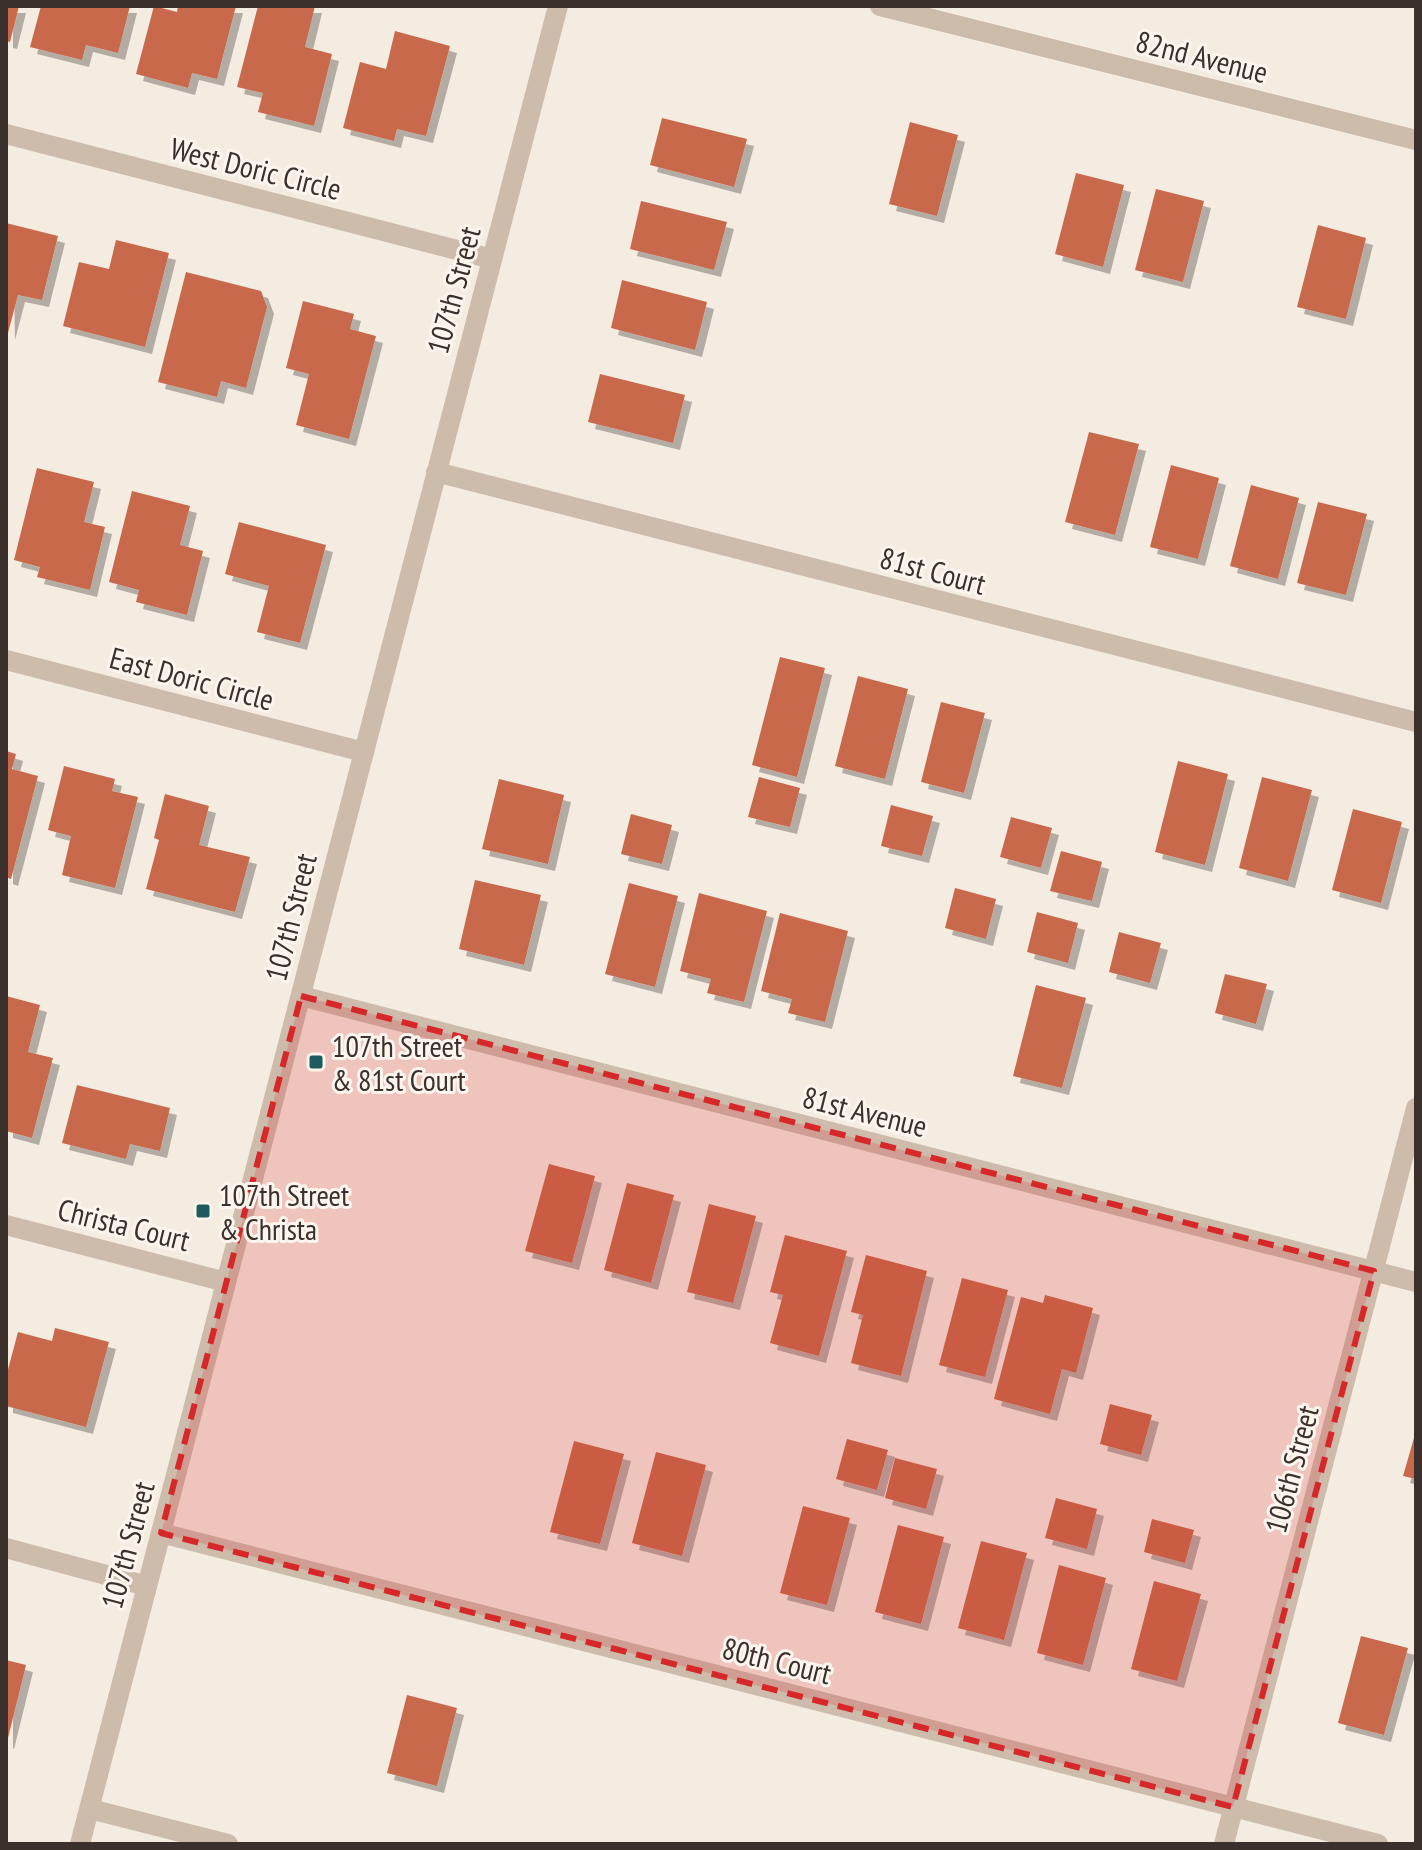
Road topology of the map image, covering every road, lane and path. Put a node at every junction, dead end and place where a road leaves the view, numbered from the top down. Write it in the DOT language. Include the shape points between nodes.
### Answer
graph roads {
  1 [pos="558,6"];
  2 [pos="880,6"];
  3 [pos="6,134"];
  4 [pos="1416,140"];
  5 [pos="492,259"];
  6 [pos="436,472"];
  7 [pos="6,660"];
  8 [pos="1416,722"];
  9 [pos="364,752"];
  10 [pos="301,996"];
  11 [pos="1416,1108"];
  12 [pos="6,1225"];
  13 [pos="1374,1271"];
  14 [pos="226,1282"];
  15 [pos="1416,1282"];
  16 [pos="161,1533"];
  17 [pos="6,1548"];
  18 [pos="147,1586"];
  19 [pos="1233,1807"];
  20 [pos="90,1809"];
  21 [pos="221,1843"];
  22 [pos="80,1844"];
  23 [pos="1224,1844"];
  24 [pos="1378,1844"];
  1 -- 5 [label="street, 107th Street"];
  2 -- 4 [label="street, 82nd Avenue"];
  3 -- 5 [label="street, West Doric Circle"];
  5 -- 6 [label="street, 107th Street"];
  6 -- 8 [label="street, 81st Court"];
  6 -- 9 [label="street, 107th Street"];
  7 -- 9 [label="street, East Doric Circle"];
  9 -- 10 [label="street, 107th Street"];
  10 -- 13 [label="street, 81st Avenue"];
  10 -- 14 [label="street, 107th Street"];
  11 -- 13 [label="street, 106th Street"];
  12 -- 14 [label="street, Christa Court"];
  13 -- 15 [label="street, 81st Avenue"];
  13 -- 19 [label="street, 106th Street"];
  14 -- 16 [label="street, 107th Street"];
  16 -- 18 [label="street, 107th Street"];
  16 -- 19 [label="street, 80th Court"];
  17 -- 18 [label="street"];
  18 -- 20 [label="street, 107th Street"];
  19 -- 23 [label="street, 106th Street"];
  19 -- 24 [label="street, 80th Court"];
  20 -- 21 [label="street"];
  20 -- 22 [label="street, 107th Street"];
}
